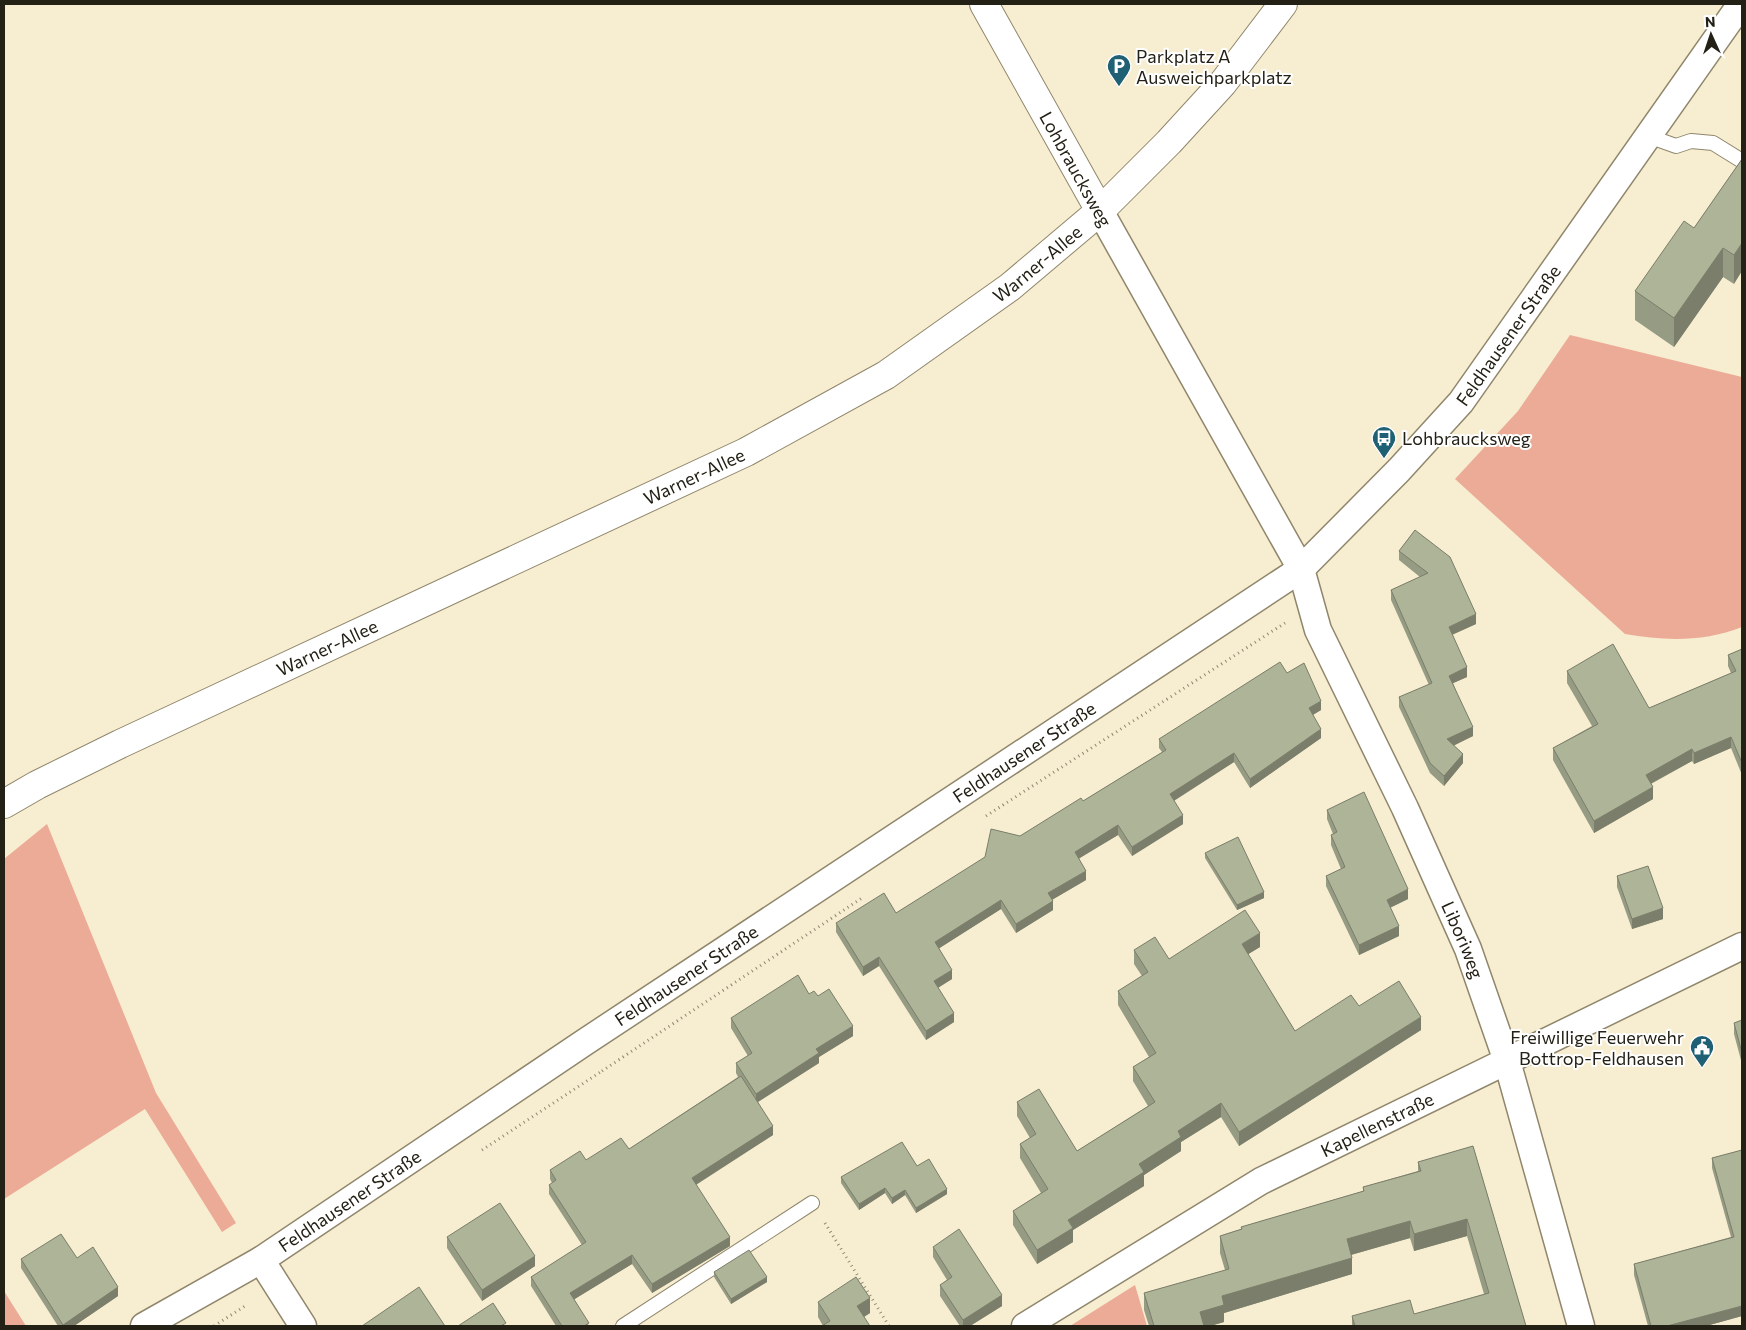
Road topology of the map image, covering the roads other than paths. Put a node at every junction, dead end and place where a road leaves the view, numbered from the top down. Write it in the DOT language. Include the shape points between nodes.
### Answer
graph roads {
  1 [pos="984,4"];
  2 [pos="1284,4"];
  3 [pos="1741,4"];
  4 [pos="1648,136"];
  5 [pos="1742,161"];
  6 [pos="1100,211"];
  7 [pos="1301,569"];
  8 [pos="4,804"];
  9 [pos="1742,946"];
  10 [pos="1507,1061"];
  11 [pos="812,1203"];
  12 [pos="261,1260"];
  13 [pos="144,1326"];
  14 [pos="303,1326"];
  15 [pos="623,1326"];
  16 [pos="1025,1326"];
  17 [pos="1581,1326"];
  1 -- 6 [label="street, Lohbraucksweg"];
  2 -- 6 [label="street, Warner-Allee" via="1223,83"];
  3 -- 4 [label="street, Feldhausener Straße"];
  4 -- 5 [label="lane" via="1676,146 1690,141 1713,143"];
  4 -- 7 [label="street, Feldhausener Straße" via="1460,402 1399,470"];
  6 -- 7 [label="street, Lohbraucksweg"];
  6 -- 8 [label="street, Warner-Allee" via="1010,287 886,375 746,452 120,744"];
  7 -- 10 [label="street, Liboriweg" via="1318,630 1405,808 1468,950"];
  7 -- 12 [label="street, Feldhausener Straße"];
  9 -- 10 [label="street, Kapellenstraße"];
  10 -- 16 [label="street, Kapellenstraße" via="1261,1181"];
  10 -- 17 [label="street, Liboriweg"];
  11 -- 15 [label="lane"];
  12 -- 13 [label="street, Feldhausener Straße"];
  12 -- 14 [label="street"];
}
